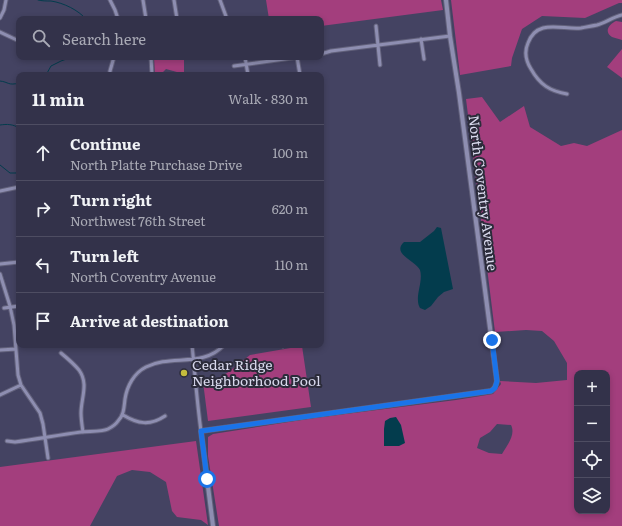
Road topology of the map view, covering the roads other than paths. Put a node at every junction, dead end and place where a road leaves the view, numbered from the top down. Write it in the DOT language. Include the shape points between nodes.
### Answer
graph roads {
  1 [pos="6,0"];
  2 [pos="110,0"];
  3 [pos="143,0"];
  4 [pos="174,0"];
  5 [pos="220,0"];
  6 [pos="446,0"];
  7 [pos="622,15"];
  8 [pos="117,16"];
  9 [pos="146,16"];
  10 [pos="177,16"];
  11 [pos="225,16"];
  12 [pos="0,18"];
  13 [pos="376,26"];
  14 [pos="0,32"];
  15 [pos="450,36"];
  16 [pos="421,39"];
  17 [pos="16,40"];
  18 [pos="378,45"];
  19 [pos="324,53"];
  20 [pos="424,59"];
  21 [pos="113,60"];
  22 [pos="151,60"];
  23 [pos="245,60"];
  24 [pos="276,60"];
  25 [pos="298,60"];
  26 [pos="246,64"];
  27 [pos="380,64"];
  28 [pos="234,66"];
  29 [pos="110,72"];
  30 [pos="152,72"];
  31 [pos="247,72"];
  32 [pos="300,72"];
  33 [pos="567,94"];
  34 [pos="16,188"];
  35 [pos="0,191"];
  36 [pos="16,262"];
  37 [pos="0,264"];
  38 [pos="0,274"];
  39 [pos="10,306"];
  40 [pos="16,306"];
  41 [pos="4,308"];
  42 [pos="192,348"];
  43 [pos="222,348"];
  44 [pos="16,349"];
  45 [pos="0,350"];
  46 [pos="62,353"];
  47 [pos="194,359"];
  48 [pos="21,385"];
  49 [pos="0,395"];
  50 [pos="123,415"];
  51 [pos="165,416"];
  52 [pos="201,431"];
  53 [pos="83,432"];
  54 [pos="45,438"];
  55 [pos="7,441"];
  56 [pos="48,458"];
  57 [pos="213,526"];
  1 -- 12 [label="street"];
  2 -- 8 [label="street"];
  3 -- 9 [label="street"];
  4 -- 10 [label="street"];
  5 -- 11 [label="street"];
  6 -- 15 [label="street, North Coventry Avenue"];
  7 -- 33 [label="street" via="597,25 580,28 546,27 537,30 528,41 527,63 534,75 549,89"];
  13 -- 18 [label="street"];
  14 -- 17 [label="street"];
  15 -- 16 [label="street"];
  15 -- 52 [label="street, North Coventry Avenue" via="492,340 497,381 495,388 491,391"];
  16 -- 18 [label="street"];
  16 -- 20 [label="street"];
  18 -- 19 [label="street"];
  18 -- 27 [label="street"];
  21 -- 29 [label="street"];
  22 -- 30 [label="street"];
  23 -- 26 [label="street"];
  24 -- 26 [label="street"];
  25 -- 32 [label="street"];
  26 -- 28 [label="street"];
  26 -- 31 [label="street"];
  34 -- 35 [label="street"];
  36 -- 37 [label="street"];
  38 -- 39 [label="street"];
  39 -- 40 [label="street"];
  39 -- 41 [label="street"];
  39 -- 44 [label="street"];
  42 -- 47 [label="street"];
  43 -- 47 [label="street" via="208,356"];
  44 -- 45 [label="street"];
  44 -- 48 [label="street"];
  46 -- 53 [label="street" via="82,377"];
  47 -- 50 [label="street" via="157,363 138,373 132,379"];
  47 -- 52 [label="street"];
  48 -- 49 [label="street"];
  48 -- 54 [label="street" via="40,413"];
  50 -- 51 [label="street" via="146,423"];
  50 -- 53 [label="street" via="108,429"];
  52 -- 57 [label="street"];
  53 -- 54 [label="street"];
  54 -- 55 [label="street"];
  54 -- 56 [label="street"];
}
